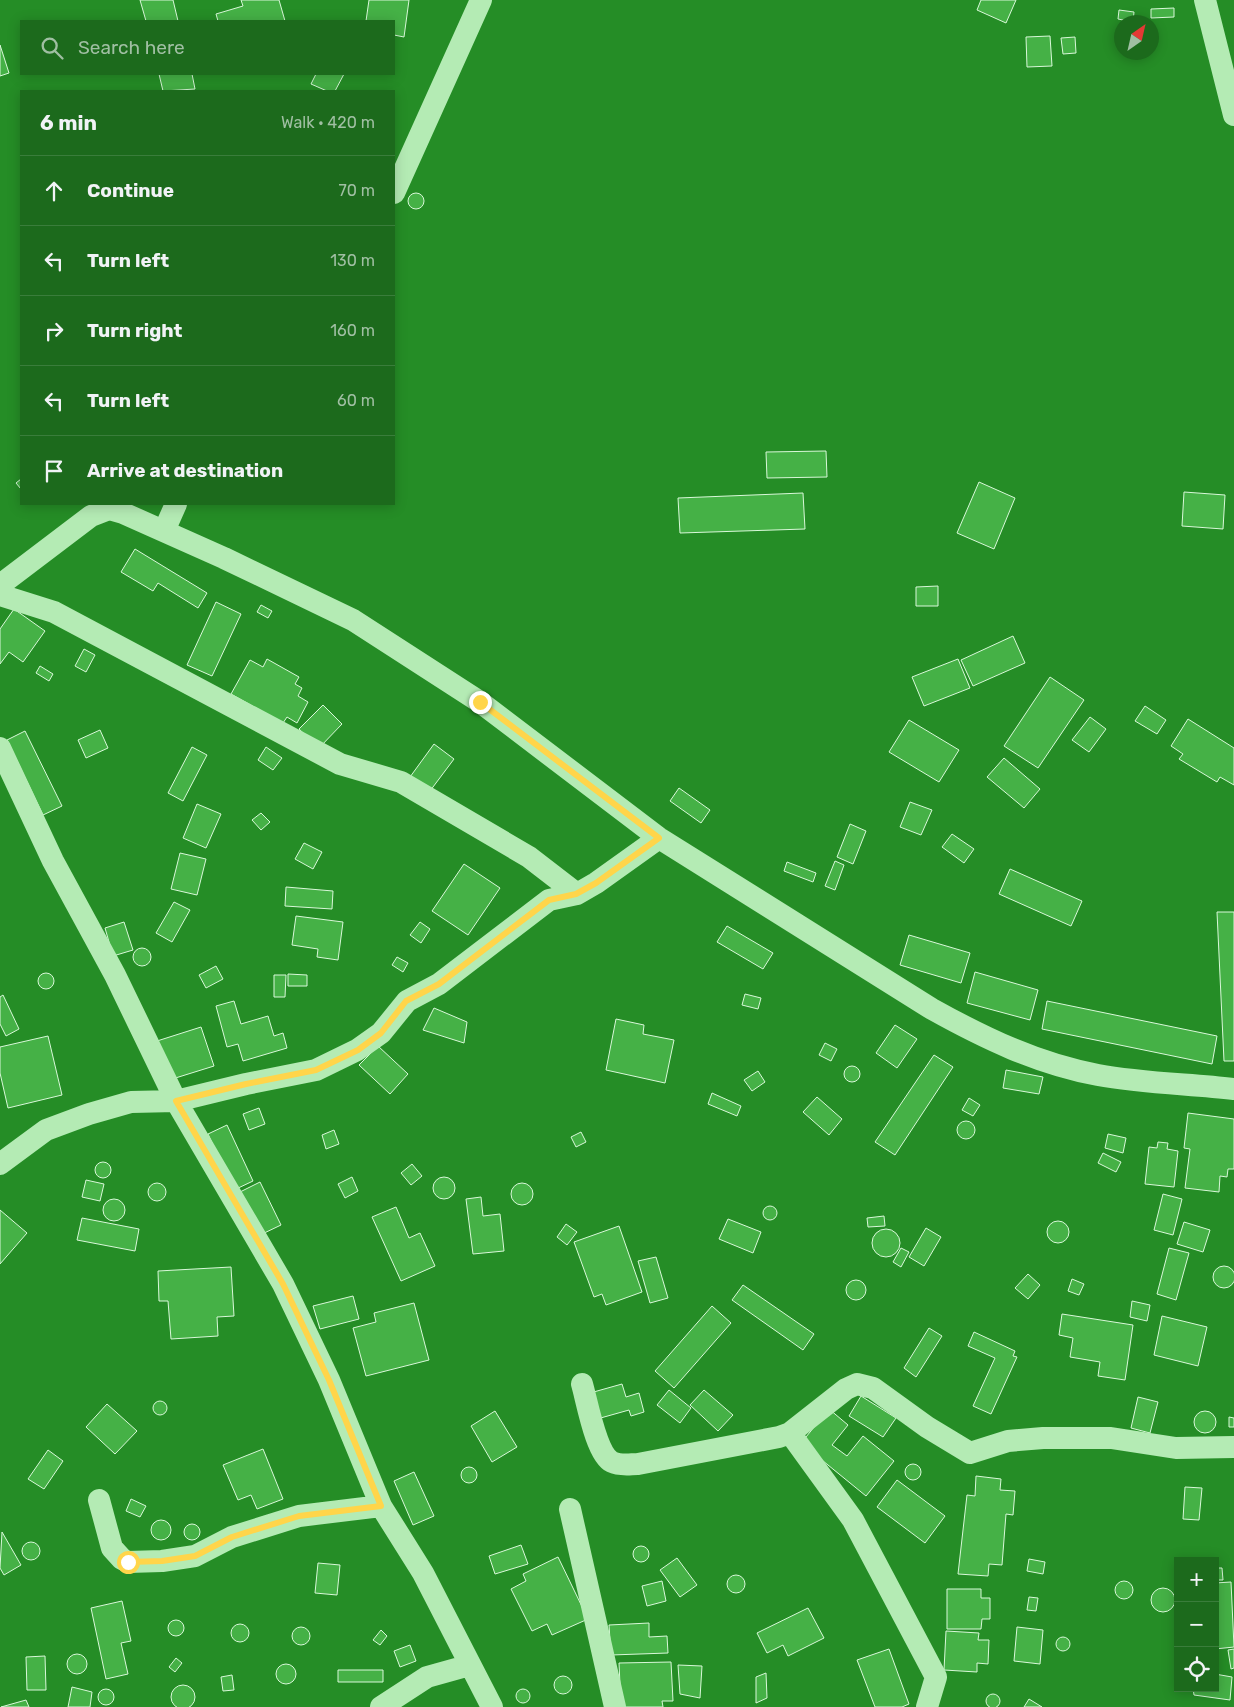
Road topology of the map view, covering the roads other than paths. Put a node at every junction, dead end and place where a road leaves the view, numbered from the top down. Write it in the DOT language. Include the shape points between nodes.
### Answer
graph roads {
  1 [pos="482,0"];
  2 [pos="1205,0"];
  3 [pos="1234,115"];
  4 [pos="395,191"];
  5 [pos="176,505"];
  6 [pos="164,532"];
  7 [pos="0,585"];
  8 [pos="0,595"];
  9 [pos="0,748"];
  10 [pos="659,838"];
  11 [pos="576,894"];
  12 [pos="1234,1089"];
  13 [pos="176,1101"];
  14 [pos="0,1164"];
  15 [pos="582,1384"];
  16 [pos="790,1433"];
  17 [pos="1234,1447"];
  18 [pos="99,1500"];
  19 [pos="381,1506"];
  20 [pos="570,1509"];
  21 [pos="470,1665"];
  22 [pos="381,1707"];
  23 [pos="492,1707"];
  24 [pos="616,1707"];
  25 [pos="927,1707"];
  1 -- 4 [label="street"];
  2 -- 3 [label="street"];
  5 -- 6 [label="street"];
  6 -- 7 [label="street" via="109,509 91,516"];
  6 -- 10 [label="street" via="353,620 480,702"];
  8 -- 11 [label="street" via="54,612 340,764 401,782 529,858"];
  9 -- 13 [label="street" via="53,861 114,974"];
  10 -- 11 [label="street"];
  10 -- 12 [label="street" via="932,1009 984,1037 1028,1056 1098,1075"];
  11 -- 13 [label="street" via="549,900 439,984 406,1001 381,1033 358,1050 316,1070"];
  13 -- 14 [label="street" via="130,1102 89,1114 46,1130"];
  13 -- 19 [label="street" via="283,1284 329,1380"];
  15 -- 16 [label="street" via="600,1448 607,1459 618,1465 638,1464"];
  16 -- 17 [label="street" via="846,1389 858,1384 873,1388 970,1453 1008,1441 1043,1438 1111,1438 1176,1448"];
  16 -- 25 [label="street" via="853,1520 936,1677"];
  18 -- 19 [label="street" via="112,1548 128,1562 195,1556 232,1537 299,1516"];
  19 -- 21 [label="street" via="423,1573"];
  20 -- 24 [label="street"];
  21 -- 22 [label="street" via="427,1677"];
  21 -- 23 [label="street"];
}
